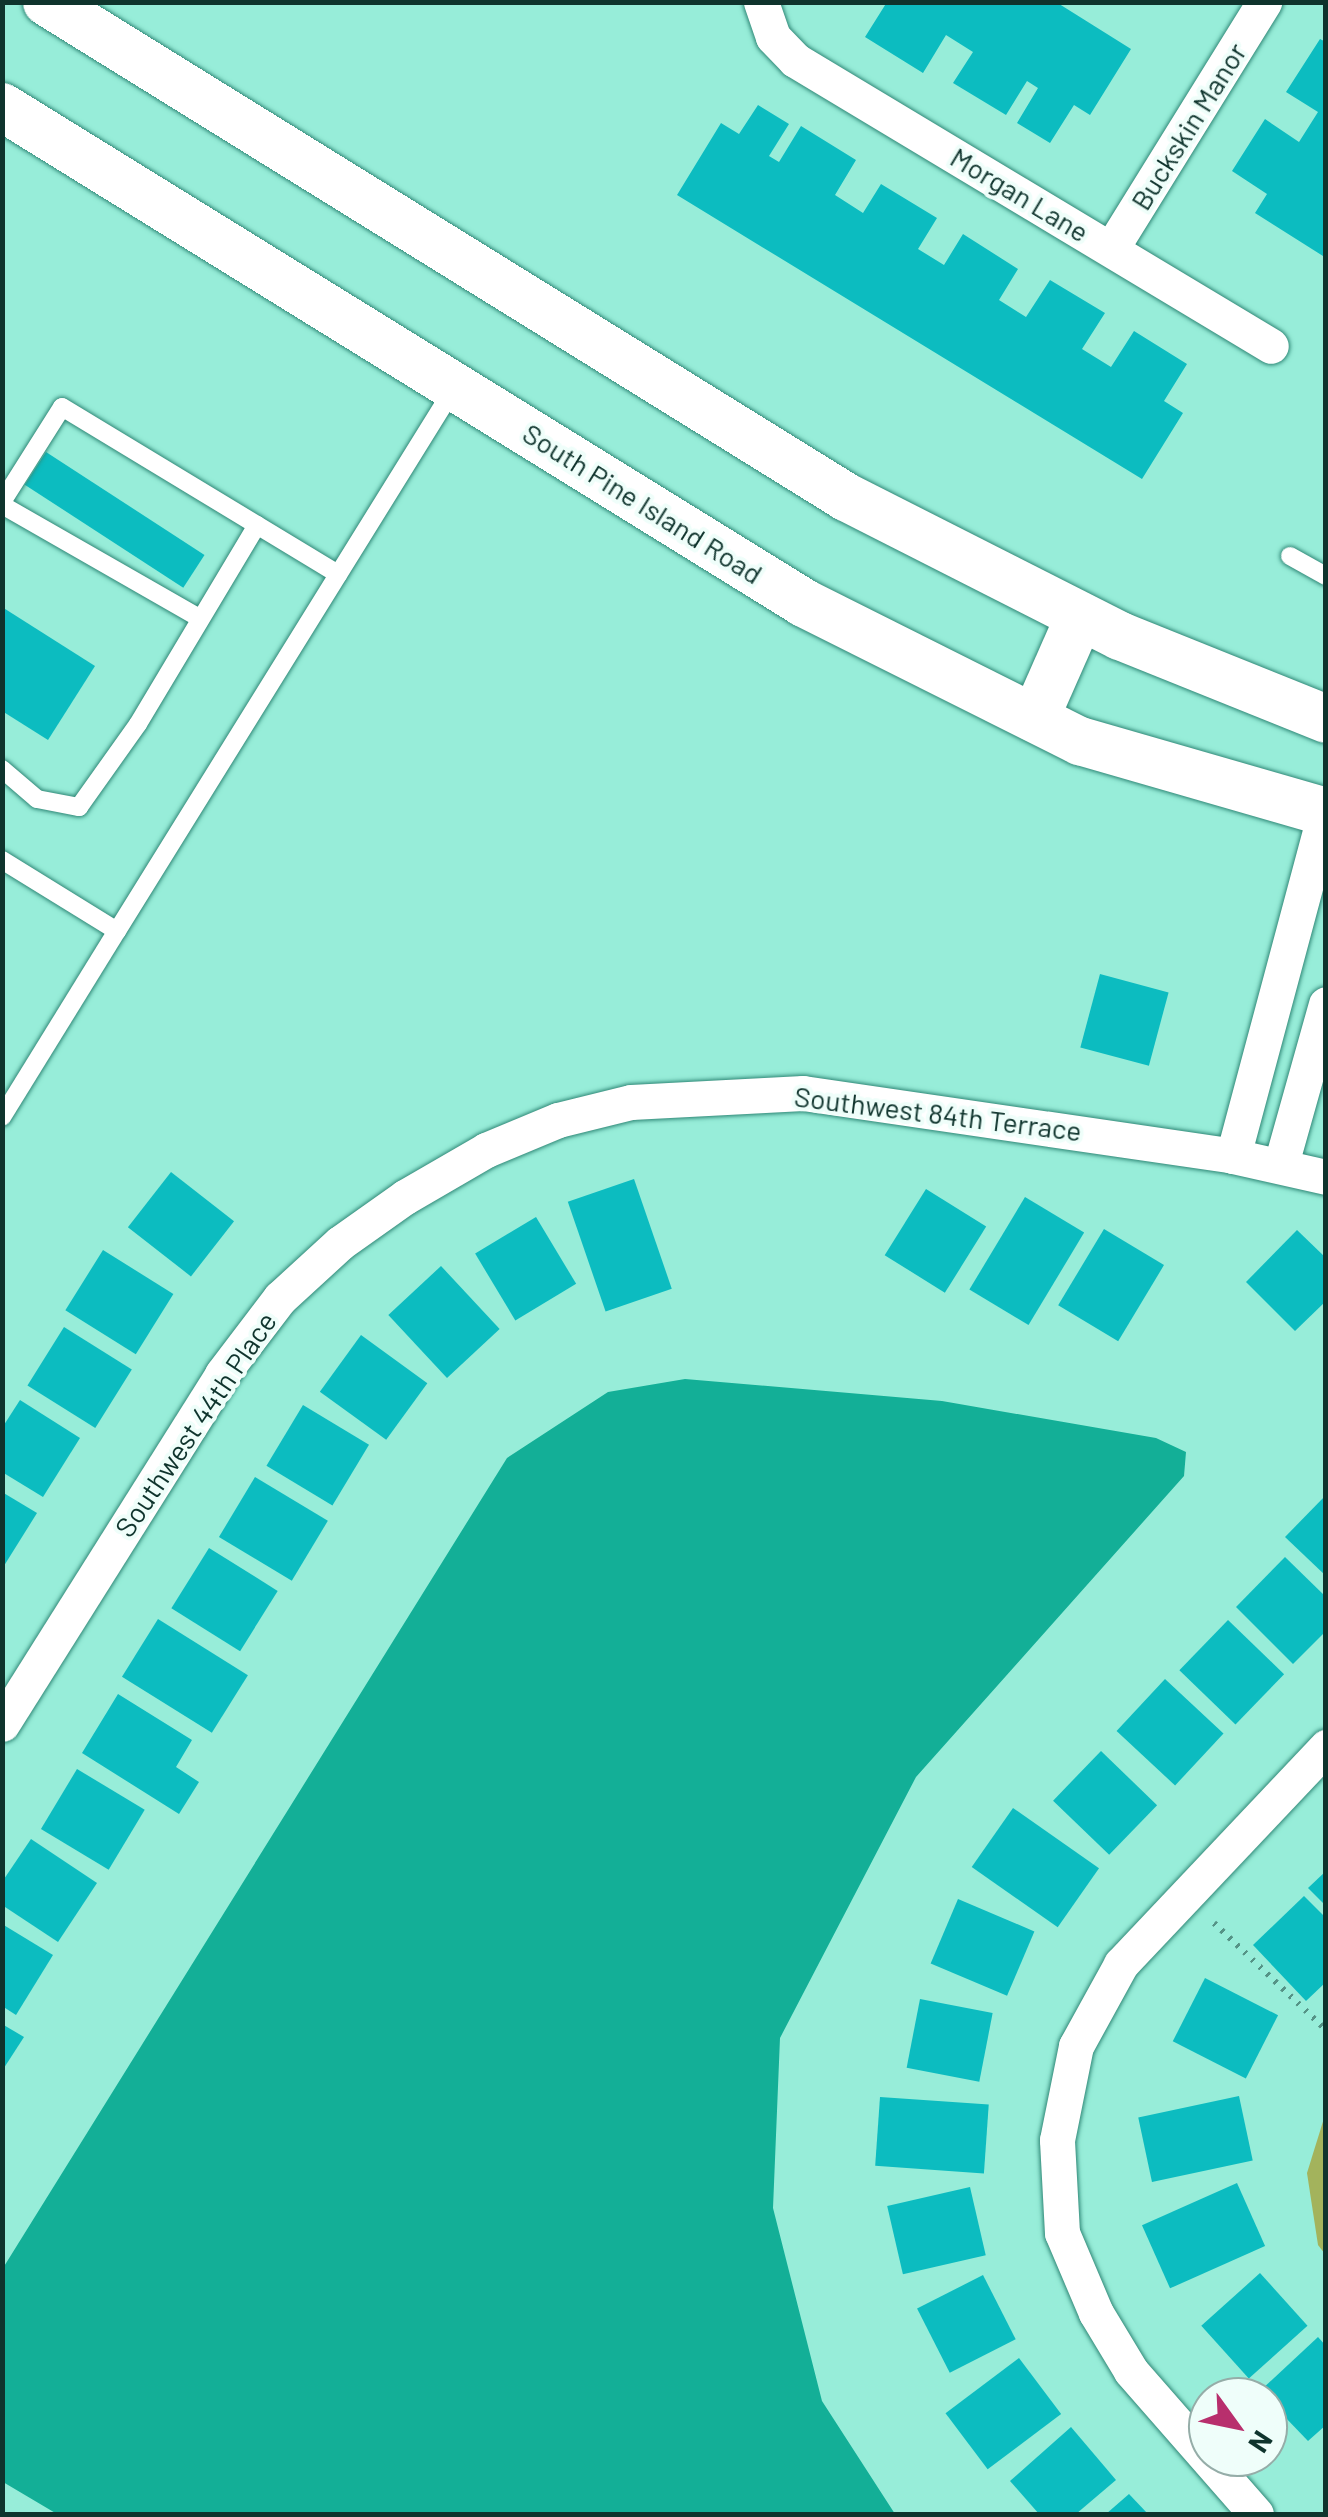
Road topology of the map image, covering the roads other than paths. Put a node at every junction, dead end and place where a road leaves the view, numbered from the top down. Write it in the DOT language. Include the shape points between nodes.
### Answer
graph roads {
  1 [pos="48,2"];
  2 [pos="761,2"];
  3 [pos="1264,2"];
  4 [pos="2,107"];
  5 [pos="1111,249"];
  6 [pos="1271,346"];
  7 [pos="455,386"];
  8 [pos="2,503"];
  9 [pos="257,524"];
  10 [pos="1290,556"];
  11 [pos="338,574"];
  12 [pos="1326,576"];
  13 [pos="1080,616"];
  14 [pos="200,618"];
  15 [pos="1034,718"];
  16 [pos="1326,719"];
  17 [pos="2,770"];
  18 [pos="1325,812"];
  19 [pos="2,860"];
  20 [pos="117,932"];
  21 [pos="1326,1004"];
  22 [pos="2,1117"];
  23 [pos="1232,1156"];
  24 [pos="1281,1164"];
  25 [pos="442,1174"];
  26 [pos="1326,1177"];
  27 [pos="12,1687"];
  28 [pos="2,1724"];
  29 [pos="1326,1747"];
  30 [pos="1256,2514"];
  1 -- 13 [label="main road" via="846,496"];
  2 -- 5 [label="street, Morgan Lane" via="773,38 794,60"];
  3 -- 5 [label="street, Buckskin Manor"];
  4 -- 7 [label="main road, South Pine Island Road"];
  5 -- 6 [label="street, Morgan Lane"];
  7 -- 11 [label="lane"];
  7 -- 15 [label="main road, South Pine Island Road" via="804,603"];
  8 -- 9 [label="lane" via="62,407"];
  8 -- 14 [label="lane"];
  9 -- 11 [label="lane"];
  9 -- 14 [label="lane"];
  10 -- 12 [label="lane"];
  11 -- 20 [label="lane"];
  13 -- 15 [label="main road"];
  13 -- 16 [label="main road"];
  14 -- 17 [label="lane" via="79,808 37,798"];
  15 -- 18 [label="main road, South Pine Island Road" via="1080,741"];
  18 -- 23 [label="street"];
  19 -- 20 [label="lane"];
  20 -- 22 [label="lane"];
  21 -- 24 [label="street"];
  23 -- 24 [label="street, Southwest 84th Terrace"];
  23 -- 25 [label="street, Southwest 84th Terrace" via="911,1104 713,1093 631,1102 558,1120"];
  24 -- 26 [label="street, Southwest 84th Terrace"];
  25 -- 27 [label="street, Southwest 44th Place" via="310,1267 254,1329"];
  27 -- 28 [label="street, Southwest 44th Place"];
  29 -- 30 [label="street" via="1120,1964 1076,2046 1056,2140 1062,2233 1096,2313 1132,2371"];
}
